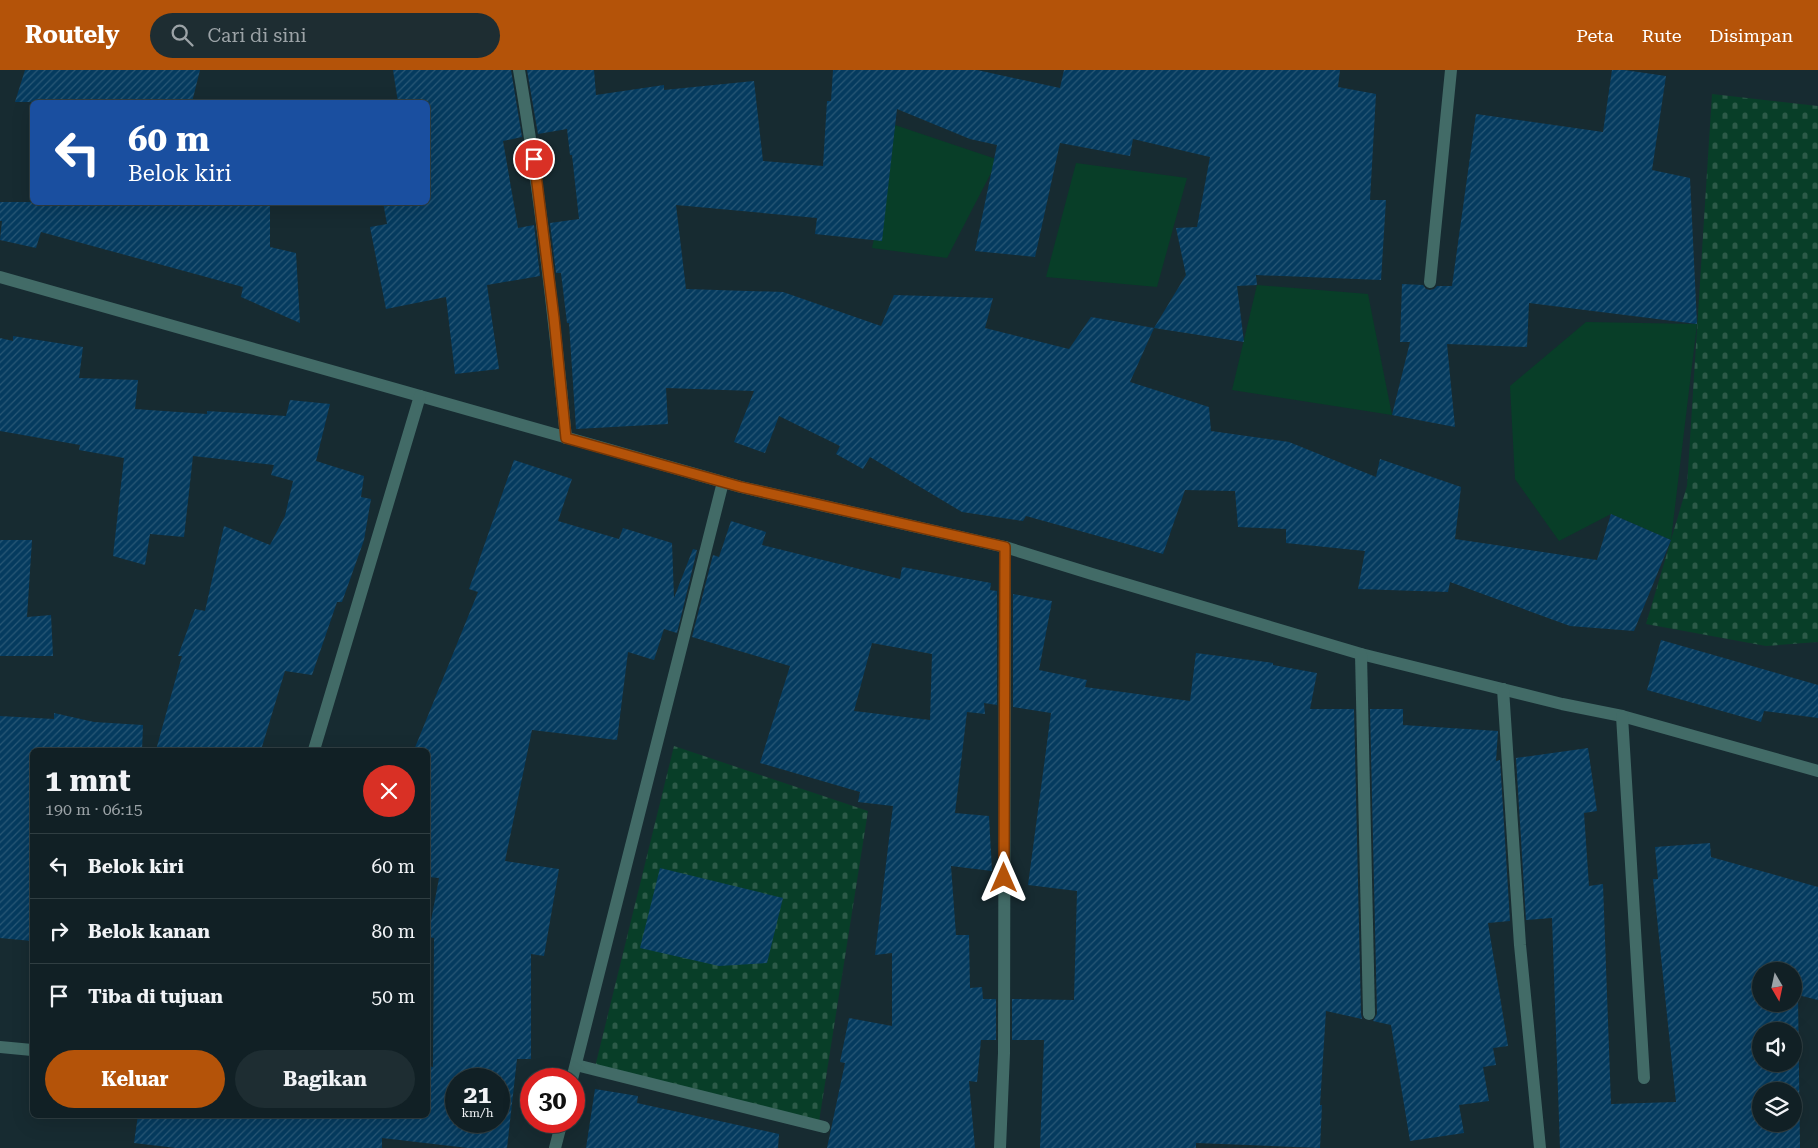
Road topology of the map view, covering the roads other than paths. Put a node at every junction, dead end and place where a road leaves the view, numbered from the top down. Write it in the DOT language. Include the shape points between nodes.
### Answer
graph roads {
  1 [pos="519,70"];
  2 [pos="1451,70"];
  3 [pos="0,277"];
  4 [pos="1430,282"];
  5 [pos="420,396"];
  6 [pos="566,438"];
  7 [pos="723,482"];
  8 [pos="1005,547"];
  9 [pos="1361,654"];
  10 [pos="1504,689"];
  11 [pos="1622,716"];
  12 [pos="315,748"];
  13 [pos="1818,771"];
  14 [pos="1370,1014"];
  15 [pos="0,1047"];
  16 [pos="30,1050"];
  17 [pos="576,1065"];
  18 [pos="575,1068"];
  19 [pos="1644,1078"];
  20 [pos="824,1127"];
  21 [pos="559,1133"];
  22 [pos="556,1148"];
  23 [pos="1000,1148"];
  24 [pos="1540,1148"];
  1 -- 6 [label="street" via="535,169"];
  2 -- 4 [label="street"];
  3 -- 5 [label="street"];
  5 -- 6 [label="street"];
  5 -- 12 [label="street"];
  6 -- 7 [label="street"];
  7 -- 8 [label="street"];
  7 -- 17 [label="street"];
  8 -- 9 [label="street"];
  8 -- 23 [label="street" via="1004,1043"];
  9 -- 10 [label="street"];
  9 -- 14 [label="street"];
  10 -- 11 [label="street"];
  10 -- 24 [label="street" via="1520,945"];
  11 -- 13 [label="street"];
  11 -- 19 [label="street"];
  15 -- 16 [label="street"];
  17 -- 18 [label="street"];
  17 -- 20 [label="street"];
  21 -- 22 [label="street"];
}
